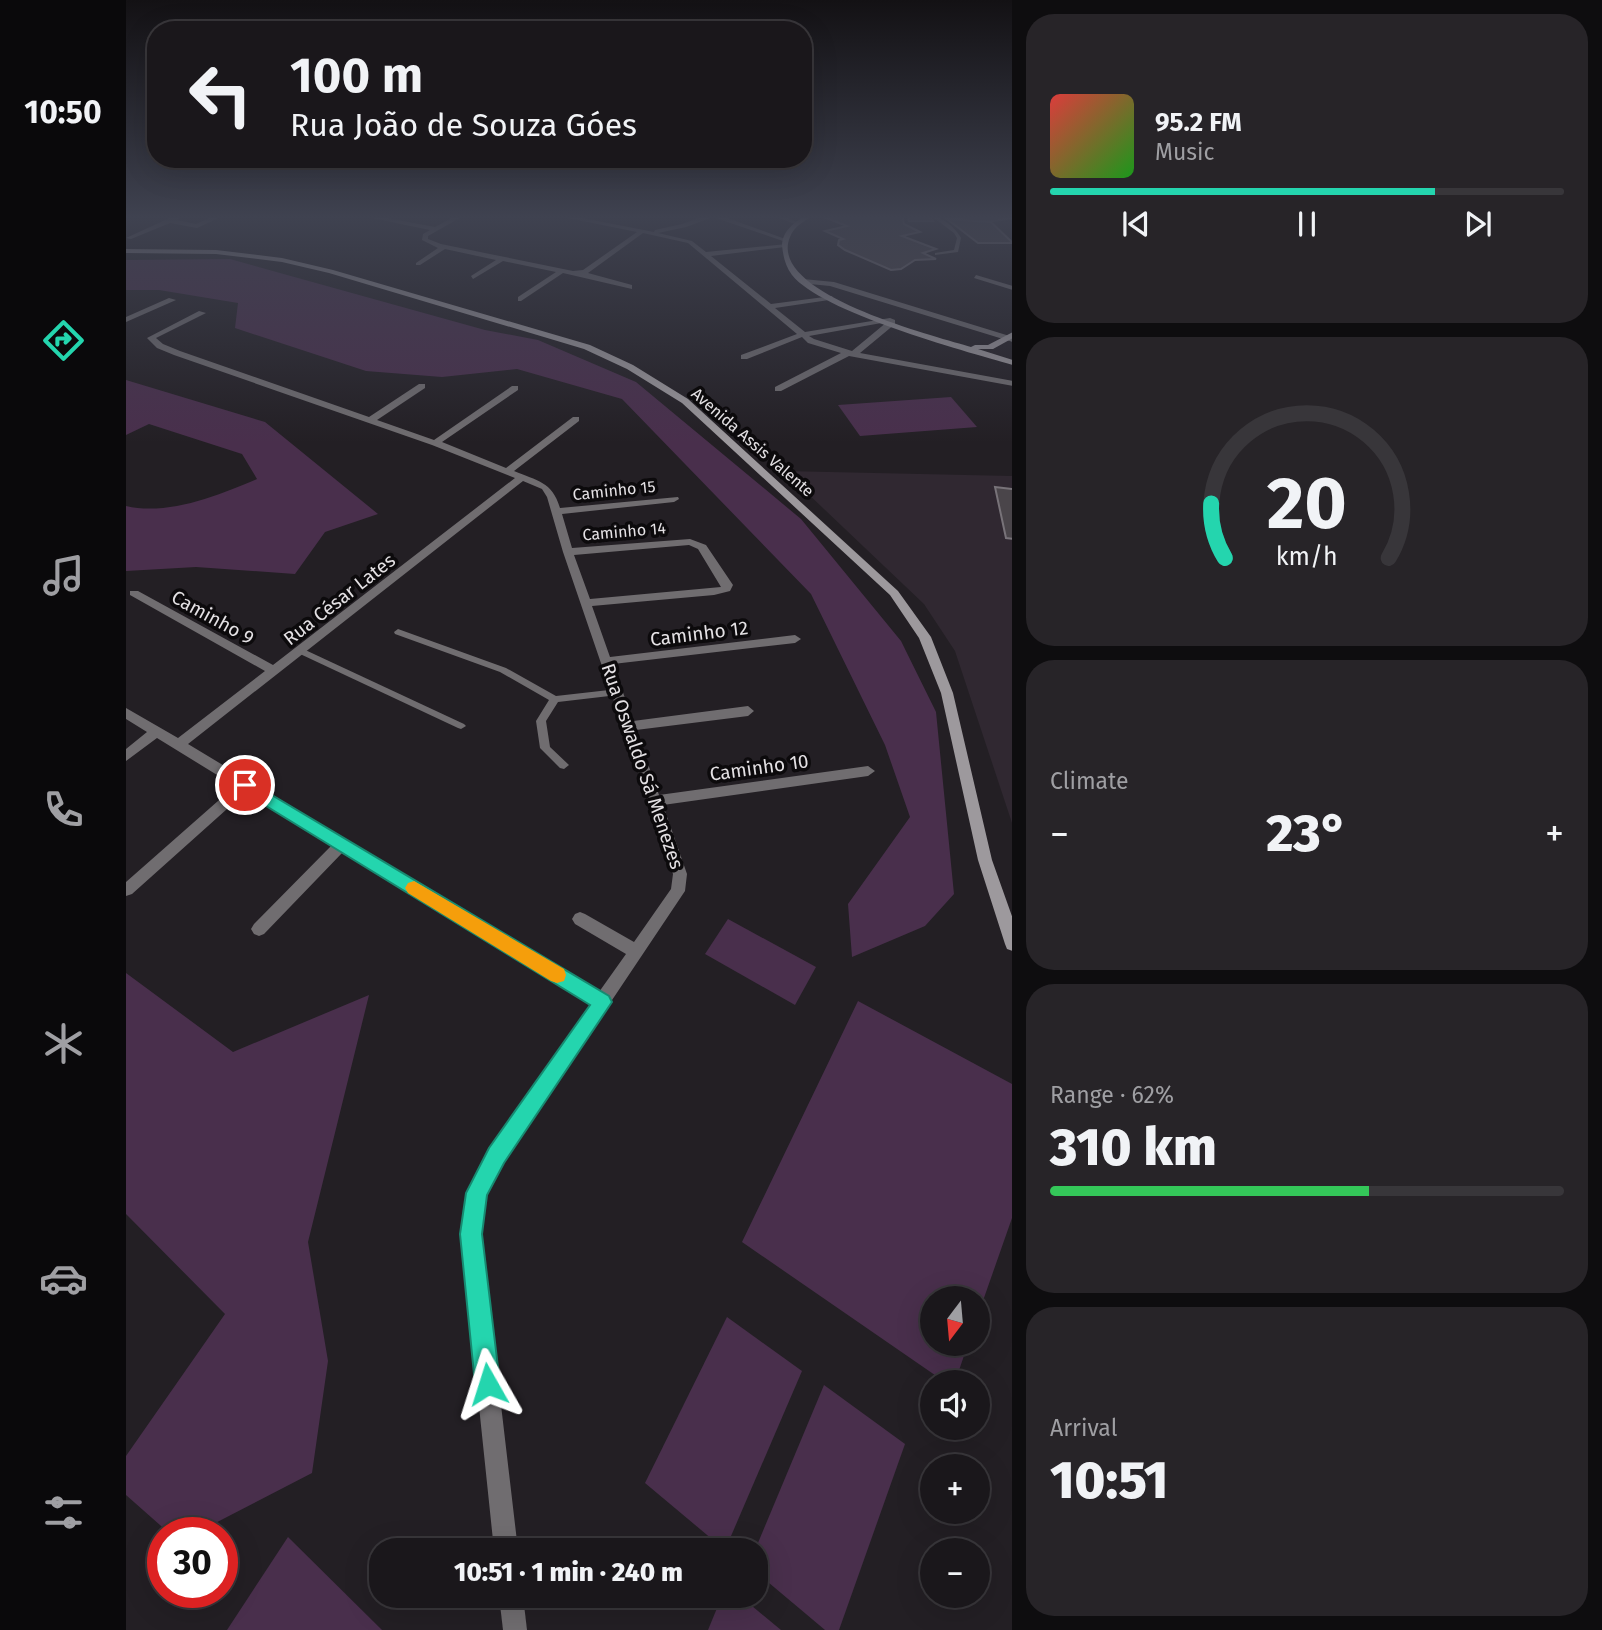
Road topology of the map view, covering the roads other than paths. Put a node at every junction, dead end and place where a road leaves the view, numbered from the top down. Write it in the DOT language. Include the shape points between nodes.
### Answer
graph roads {
  1 [pos="399,291"];
  2 [pos="532,291"];
  3 [pos="749,291"];
  4 [pos="818,291"];
  5 [pos="854,291"];
  6 [pos="829,298"];
  7 [pos="521,299"];
  8 [pos="172,300"];
  9 [pos="767,307"];
  10 [pos="202,313"];
  11 [pos="126,320"];
  12 [pos="889,321"];
  13 [pos="136,325"];
  14 [pos="147,329"];
  15 [pos="157,332"];
  16 [pos="801,335"];
  17 [pos="1010,338"];
  18 [pos="967,347"];
  19 [pos="990,347"];
  20 [pos="851,354"];
  21 [pos="994,356"];
  22 [pos="744,357"];
  23 [pos="1012,363"];
  24 [pos="1012,384"];
  25 [pos="422,386"];
  26 [pos="515,388"];
  27 [pos="778,389"];
  28 [pos="370,419"];
  29 [pos="576,419"];
  30 [pos="435,443"];
  31 [pos="513,475"];
  32 [pos="674,499"];
  33 [pos="557,511"];
  34 [pos="568,552"];
  35 [pos="134,593"];
  36 [pos="586,603"];
  37 [pos="398,632"];
  38 [pos="795,639"];
  39 [pos="301,651"];
  40 [pos="608,661"];
  41 [pos="275,671"];
  42 [pos="618,692"];
  43 [pos="555,699"];
  44 [pos="748,711"];
  45 [pos="126,713"];
  46 [pos="461,726"];
  47 [pos="629,726"];
  48 [pos="156,732"];
  49 [pos="178,745"];
  50 [pos="126,755"];
  51 [pos="564,765"];
  52 [pos="868,771"];
  53 [pos="245,785"];
  54 [pos="656,801"];
  55 [pos="342,844"];
  56 [pos="127,890"];
  57 [pos="580,919"];
  58 [pos="259,929"];
  59 [pos="1012,944"];
  60 [pos="636,952"];
  61 [pos="603,1002"];
  62 [pos="505,1538"];
  63 [pos="512,1608"];
  64 [pos="515,1630"];
  1 -- 59 [label="main road, Avenida Assis Valente" via="587,347 631,367 685,401 894,593 925,637 947,693 985,860"];
  2 -- 7 [label="street"];
  3 -- 9 [label="street"];
  4 -- 6 [label="main road"];
  5 -- 17 [label="street"];
  6 -- 9 [label="street"];
  6 -- 12 [label="main road"];
  8 -- 11 [label="street"];
  9 -- 16 [label="street"];
  10 -- 15 [label="street"];
  11 -- 13 [label="street"];
  12 -- 16 [label="street"];
  12 -- 18 [label="main road"];
  12 -- 20 [label="street"];
  14 -- 15 [label="street"];
  15 -- 28 [label="street, Rua Oswaldo Sá Menezes" via="151,338 177,353"];
  16 -- 20 [label="street"];
  16 -- 22 [label="street"];
  17 -- 19 [label="main road"];
  18 -- 19 [label="main road"];
  18 -- 21 [label="main road"];
  19 -- 21 [label="main road"];
  20 -- 24 [label="street"];
  20 -- 27 [label="street"];
  21 -- 23 [label="main road"];
  25 -- 28 [label="street"];
  26 -- 30 [label="street"];
  28 -- 30 [label="street, Rua Oswaldo Sá Menezes"];
  29 -- 31 [label="street, Rua César Lates"];
  30 -- 31 [label="street, Rua Oswaldo Sá Menezes"];
  31 -- 33 [label="street, Rua Oswaldo Sá Menezes" via="545,487"];
  31 -- 39 [label="street, Rua César Lates"];
  32 -- 33 [label="street, Caminho 15"];
  33 -- 34 [label="street, Rua Oswaldo Sá Menezes"];
  34 -- 36 [label="street, Rua Oswaldo Sá Menezes"];
  34 -- 36 [label="street, Caminho 14" via="682,541 702,547 727,585 721,591"];
  35 -- 41 [label="street, Caminho 9"];
  36 -- 40 [label="street, Rua Oswaldo Sá Menezes"];
  37 -- 43 [label="lane" via="503,670"];
  38 -- 40 [label="street, Caminho 12"];
  39 -- 41 [label="street, Rua César Lates"];
  39 -- 46 [label="lane"];
  40 -- 42 [label="street, Rua Oswaldo Sá Menezes"];
  41 -- 49 [label="street, Rua César Lates"];
  42 -- 43 [label="lane"];
  42 -- 47 [label="street, Rua Oswaldo Sá Menezes"];
  43 -- 51 [label="lane" via="541,721 545,748"];
  44 -- 47 [label="street"];
  45 -- 48 [label="street"];
  47 -- 54 [label="street, Rua Oswaldo Sá Menezes"];
  48 -- 49 [label="street"];
  48 -- 50 [label="street"];
  49 -- 53 [label="street"];
  52 -- 54 [label="street, Caminho 10"];
  53 -- 55 [label="street"];
  53 -- 56 [label="street"];
  54 -- 60 [label="street, Rua Oswaldo Sá Menezes" via="680,874 678,891"];
  55 -- 58 [label="street"];
  55 -- 61 [label="street"];
  57 -- 60 [label="street"];
  60 -- 61 [label="street, Rua Oswaldo Sá Menezes"];
  61 -- 62 [label="street, Rua Oswaldo Sá Menezes" via="496,1156 477,1193 471,1234"];
  63 -- 64 [label="street"];
}
